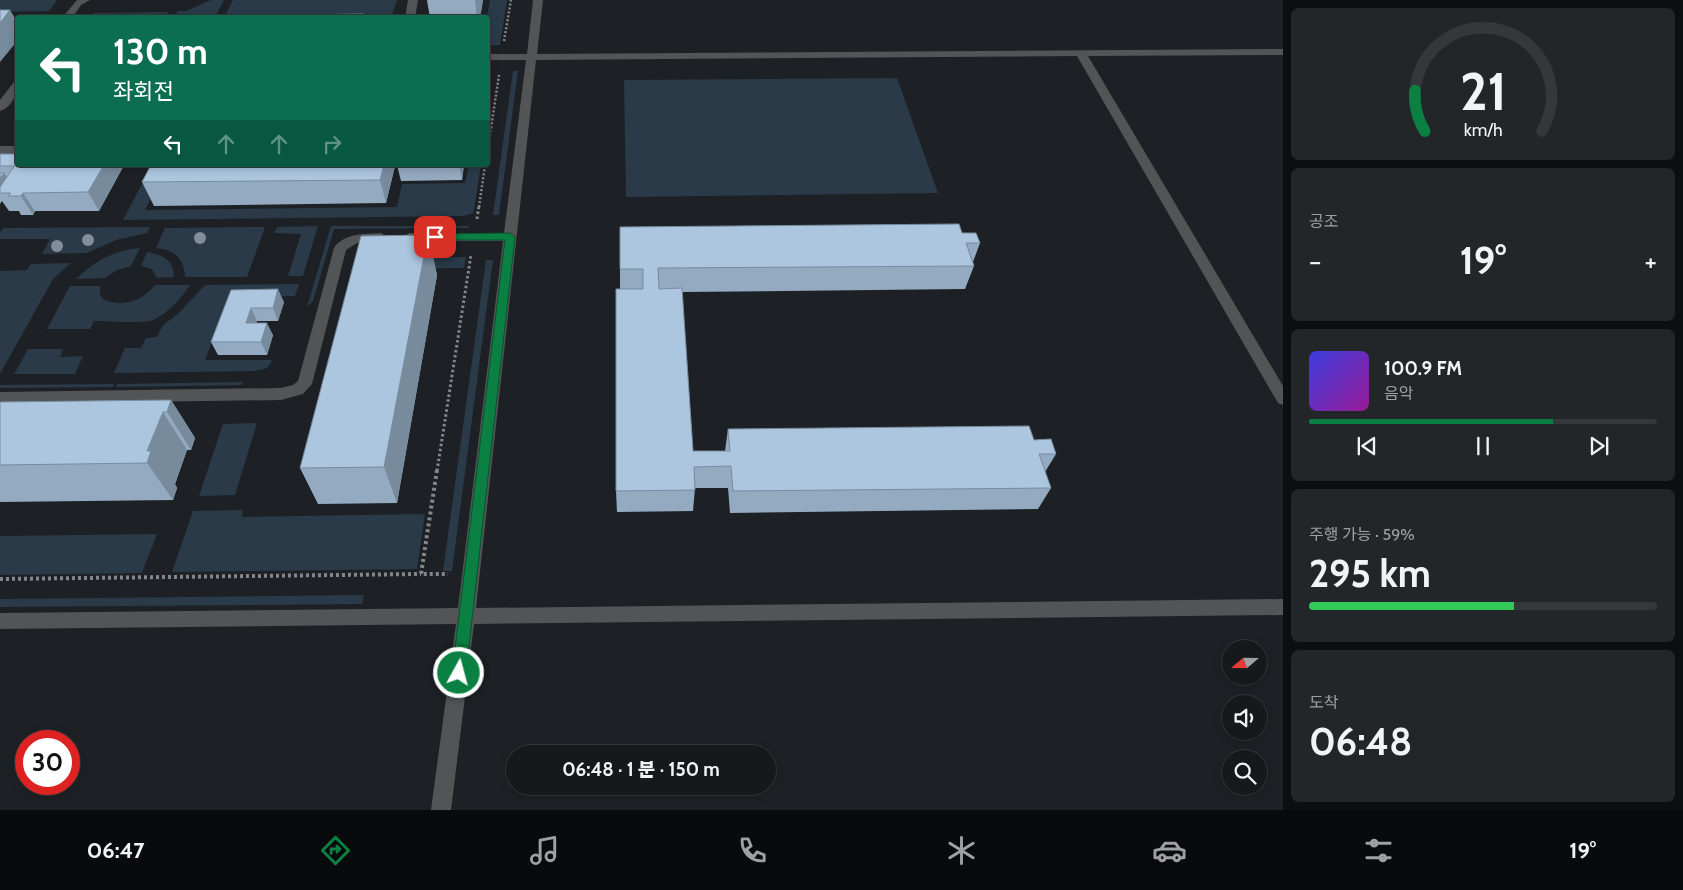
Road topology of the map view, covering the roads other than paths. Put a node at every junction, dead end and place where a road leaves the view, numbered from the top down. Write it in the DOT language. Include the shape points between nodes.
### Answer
graph roads {
  1 [pos="85,0"];
  2 [pos="414,0"];
  3 [pos="538,0"];
  4 [pos="69,15"];
  5 [pos="411,15"];
  6 [pos="1283,52"];
  7 [pos="1081,54"];
  8 [pos="490,57"];
  9 [pos="531,57"];
  10 [pos="15,88"];
  11 [pos="0,108"];
  12 [pos="0,150"];
  13 [pos="15,150"];
  14 [pos="510,237"];
  15 [pos="0,398"];
  16 [pos="1283,400"];
  17 [pos="1283,607"];
  18 [pos="466,617"];
  19 [pos="0,621"];
  20 [pos="441,810"];
  1 -- 4 [label="street" via="78,3"];
  2 -- 5 [label="street"];
  3 -- 9 [label="street"];
  6 -- 7 [label="street"];
  7 -- 9 [label="street"];
  7 -- 16 [label="street"];
  8 -- 9 [label="street"];
  9 -- 14 [label="street"];
  10 -- 11 [label="street"];
  12 -- 13 [label="street"];
  14 -- 15 [label="street" via="347,240 340,248 305,384 298,390 281,394"];
  14 -- 18 [label="street"];
  17 -- 18 [label="street"];
  18 -- 19 [label="street"];
  18 -- 20 [label="street"];
}
